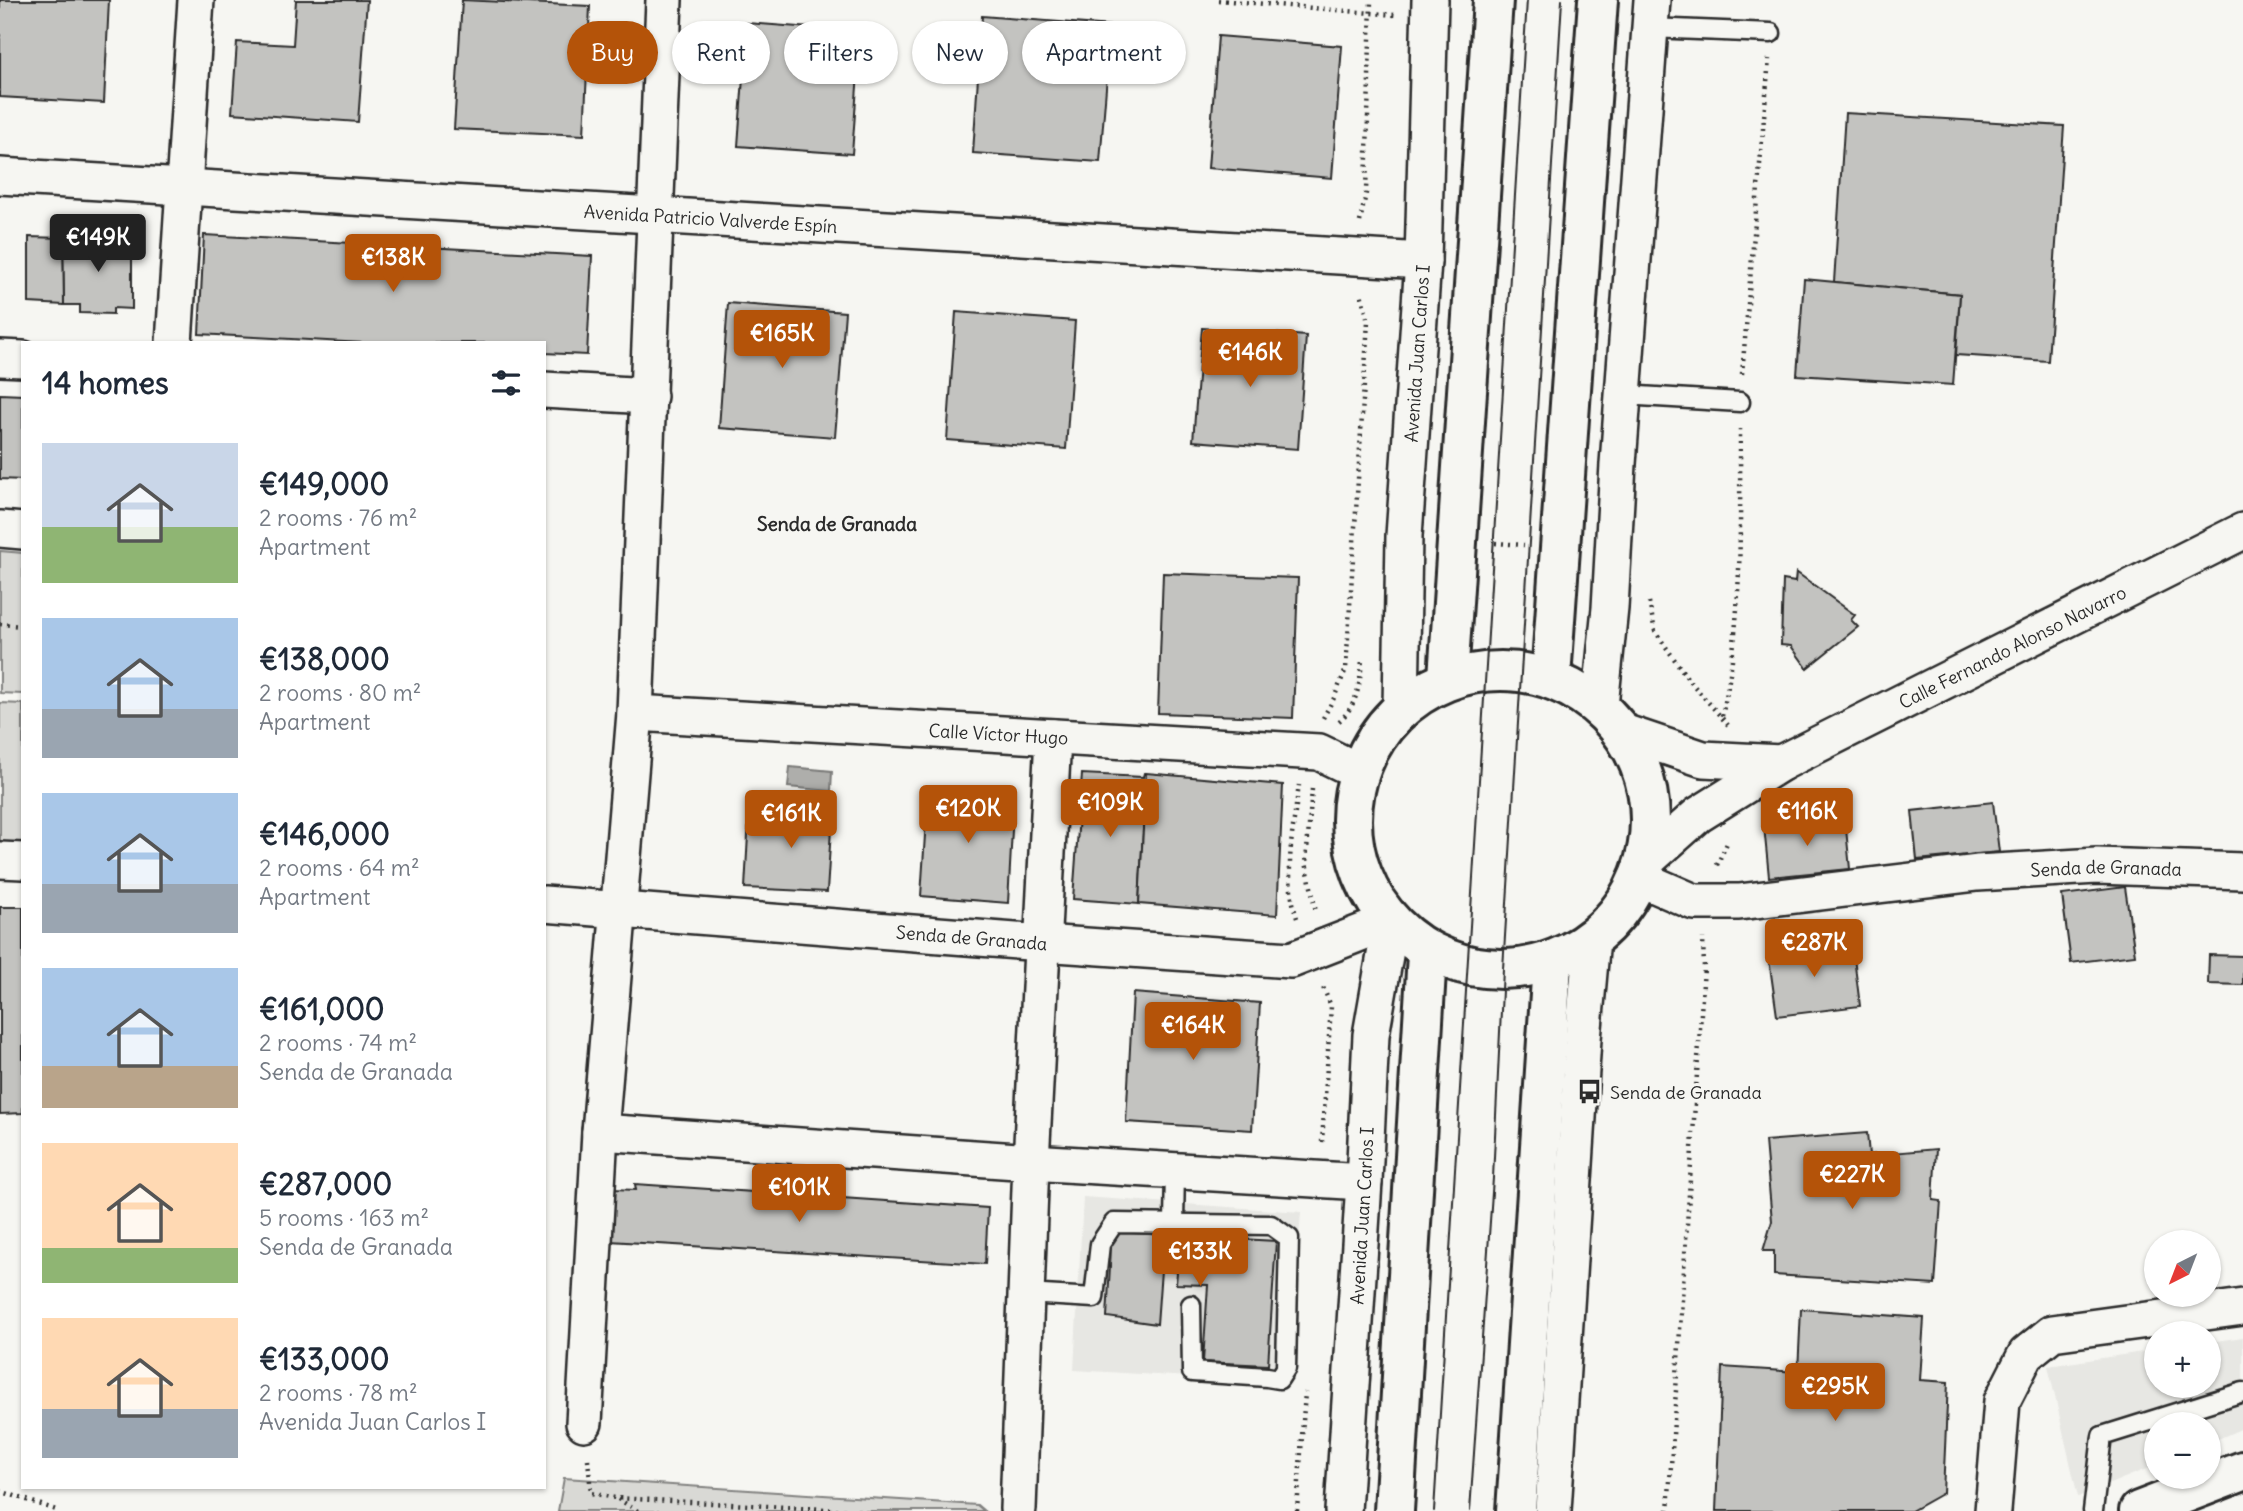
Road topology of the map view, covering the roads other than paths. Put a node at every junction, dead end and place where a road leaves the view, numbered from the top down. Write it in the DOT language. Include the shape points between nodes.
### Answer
graph roads {
  1 [pos="196,0"];
  2 [pos="664,0"];
  3 [pos="1493,0"];
  4 [pos="1598,0"];
  5 [pos="1416,8"];
  6 [pos="1651,14"];
  7 [pos="1772,33"];
  8 [pos="0,176"];
  9 [pos="184,188"];
  10 [pos="655,215"];
  11 [pos="1423,261"];
  12 [pos="174,341"];
  13 [pos="0,358"];
  14 [pos="21,359"];
  15 [pos="546,390"];
  16 [pos="1623,395"];
  17 [pos="649,396"];
  18 [pos="1740,402"];
  19 [pos="0,530"];
  20 [pos="21,531"];
  21 [pos="2243,531"];
  22 [pos="1448,678"];
  23 [pos="1551,678"];
  24 [pos="1401,707"];
  25 [pos="635,713"];
  26 [pos="1611,719"];
  27 [pos="1053,737"];
  28 [pos="1781,764"];
  29 [pos="1358,771"];
  30 [pos="0,860"];
  31 [pos="21,861"];
  32 [pos="1642,871"];
  33 [pos="2243,872"];
  34 [pos="546,904"];
  35 [pos="619,911"];
  36 [pos="1391,921"];
  37 [pos="1592,939"];
  38 [pos="1042,943"];
  39 [pos="1427,954"];
  40 [pos="1552,964"];
  41 [pos="600,1132"];
  42 [pos="1031,1162"];
  43 [pos="1175,1170"];
  44 [pos="1364,1182"];
  45 [pos="1174,1223"];
  46 [pos="1026,1294"];
  47 [pos="1191,1306"];
  48 [pos="2243,1307"];
  49 [pos="2243,1392"];
  50 [pos="584,1423"];
  51 [pos="2243,1471"];
  52 [pos="1018,1509"];
  53 [pos="1343,1511"];
  54 [pos="1394,1511"];
  55 [pos="1516,1511"];
  56 [pos="1553,1511"];
  57 [pos="1993,1511"];
  58 [pos="2093,1511"];
  59 [pos="2139,1511"];
  1 -- 9 [label="street"];
  2 -- 10 [label="street"];
  3 -- 22 [label="main road"];
  4 -- 23 [label="main road"];
  5 -- 11 [label="street, Avenida Juan Carlos I"];
  6 -- 7 [label="lane"];
  6 -- 16 [label="street"];
  8 -- 9 [label="street, Avenida Patricio Valverde Espín"];
  9 -- 10 [label="street, Avenida Patricio Valverde Espín"];
  9 -- 12 [label="street"];
  10 -- 11 [label="street, Avenida Patricio Valverde Espín"];
  10 -- 17 [label="street"];
  11 -- 24 [label="street, Avenida Juan Carlos I" via="1404,536"];
  13 -- 14 [label="street"];
  15 -- 17 [label="street"];
  16 -- 18 [label="lane"];
  16 -- 26 [label="street" via="1610,608"];
  17 -- 25 [label="street"];
  19 -- 20 [label="street"];
  21 -- 28 [label="street, Calle Fernando Alonso Navarro"];
  22 -- 23 [label="main road" via="1485,670"];
  22 -- 24 [label="main road"];
  23 -- 26 [label="main road" via="1577,690"];
  24 -- 29 [label="main road" via="1375,736"];
  25 -- 27 [label="street, Calle Víctor Hugo"];
  25 -- 35 [label="street"];
  26 -- 28 [label="street" via="1703,759"];
  26 -- 32 [label="main road" via="1649,795"];
  27 -- 29 [label="street, Calle Víctor Hugo" via="1320,752"];
  27 -- 38 [label="street"];
  28 -- 32 [label="street, Calle Fernando Alonso Navarro" via="1698,816"];
  29 -- 36 [label="main road" via="1351,824 1362,876"];
  30 -- 31 [label="street"];
  32 -- 33 [label="street, Senda de Granada" via="1694,902 1740,902 1977,873 2097,866"];
  32 -- 37 [label="main road" via="1619,911"];
  34 -- 35 [label="street, Senda de Granada"];
  35 -- 38 [label="street, Senda de Granada"];
  35 -- 41 [label="street"];
  36 -- 38 [label="street, Senda de Granada" via="1291,960"];
  36 -- 39 [label="main road"];
  36 -- 44 [label="street, Avenida Juan Carlos I" via="1371,1035"];
  37 -- 40 [label="main road"];
  37 -- 56 [label="street"];
  38 -- 42 [label="street"];
  39 -- 40 [label="main road" via="1503,970"];
  39 -- 54 [label="main road"];
  40 -- 55 [label="main road"];
  41 -- 42 [label="street"];
  41 -- 50 [label="street"];
  42 -- 43 [label="street"];
  42 -- 46 [label="street"];
  43 -- 44 [label="street"];
  43 -- 45 [label="lane"];
  44 -- 53 [label="street, Avenida Juan Carlos I"];
  45 -- 46 [label="lane" via="1114,1223 1100,1244 1094,1298"];
  45 -- 47 [label="lane" via="1271,1225 1289,1238 1286,1368 1279,1379 1192,1372"];
  46 -- 52 [label="street"];
  48 -- 57 [label="street" via="2052,1333 2026,1354 2002,1401"];
  49 -- 58 [label="lane" via="2102,1436"];
  51 -- 59 [label="main road"];
}
